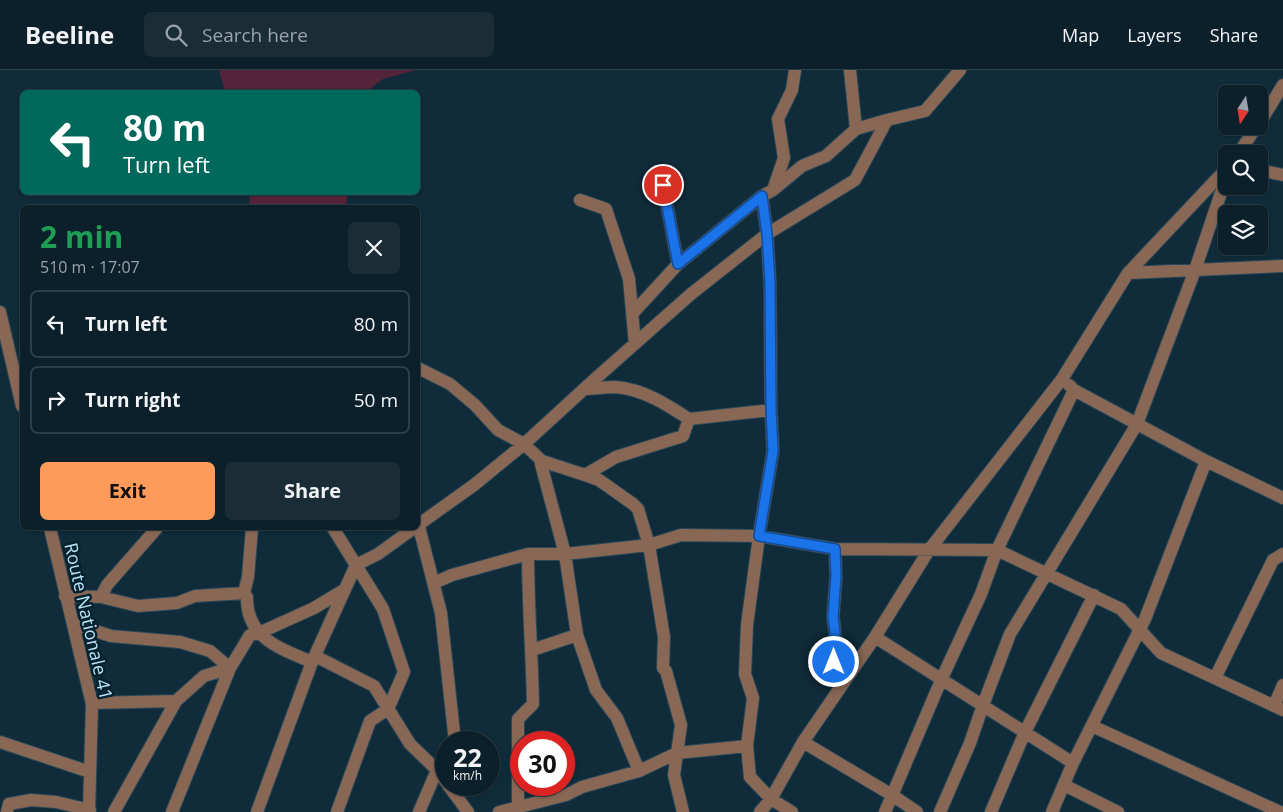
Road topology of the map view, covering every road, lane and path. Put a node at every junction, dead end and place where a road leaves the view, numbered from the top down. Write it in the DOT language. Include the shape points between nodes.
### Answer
graph roads {
  1 [pos="795,70"];
  2 [pos="850,70"];
  3 [pos="960,70"];
  4 [pos="1283,86"];
  5 [pos="1268,109"];
  6 [pos="887,120"];
  7 [pos="856,129"];
  8 [pos="1268,172"];
  9 [pos="1283,175"];
  10 [pos="1218,177"];
  11 [pos="663,185"];
  12 [pos="768,193"];
  13 [pos="1220,195"];
  14 [pos="580,200"];
  15 [pos="767,234"];
  16 [pos="678,264"];
  17 [pos="1283,266"];
  18 [pos="1195,270"];
  19 [pos="1128,273"];
  20 [pos="0,312"];
  21 [pos="633,313"];
  22 [pos="635,344"];
  23 [pos="420,369"];
  24 [pos="1062,379"];
  25 [pos="584,389"];
  26 [pos="1074,390"];
  27 [pos="20,391"];
  28 [pos="771,410"];
  29 [pos="689,419"];
  30 [pos="1137,424"];
  31 [pos="524,444"];
  32 [pos="1206,461"];
  33 [pos="542,462"];
  34 [pos="584,475"];
  35 [pos="1283,498"];
  36 [pos="420,523"];
  37 [pos="50,530"];
  38 [pos="154,530"];
  39 [pos="252,530"];
  40 [pos="334,530"];
  41 [pos="410,530"];
  42 [pos="418,530"];
  43 [pos="759,536"];
  44 [pos="649,545"];
  45 [pos="835,549"];
  46 [pos="929,550"];
  47 [pos="997,550"];
  48 [pos="528,554"];
  49 [pos="565,554"];
  50 [pos="1283,554"];
  51 [pos="356,565"];
  52 [pos="1047,573"];
  53 [pos="434,583"];
  54 [pos="344,590"];
  55 [pos="244,593"];
  56 [pos="1094,595"];
  57 [pos="65,596"];
  58 [pos="100,598"];
  59 [pos="74,624"];
  60 [pos="1140,631"];
  61 [pos="259,633"];
  62 [pos="577,635"];
  63 [pos="875,637"];
  64 [pos="532,650"];
  65 [pos="314,659"];
  66 [pos="230,668"];
  67 [pos="942,678"];
  68 [pos="1215,678"];
  69 [pos="844,681"];
  70 [pos="1283,685"];
  71 [pos="176,701"];
  72 [pos="92,703"];
  73 [pos="983,705"];
  74 [pos="1278,708"];
  75 [pos="388,709"];
  76 [pos="1092,726"];
  77 [pos="454,731"];
  78 [pos="1025,732"];
  79 [pos="0,742"];
  80 [pos="803,742"];
  81 [pos="747,746"];
  82 [pos="677,753"];
  83 [pos="1073,763"];
  84 [pos="435,768"];
  85 [pos="639,771"];
  86 [pos="90,772"];
  87 [pos="435,775"];
  88 [pos="1064,786"];
  89 [pos="892,795"];
  90 [pos="456,796"];
  91 [pos="771,799"];
  92 [pos="518,807"];
  93 [pos="89,811"];
  94 [pos="7,812"];
  95 [pos="114,812"];
  96 [pos="172,812"];
  97 [pos="257,812"];
  98 [pos="337,812"];
  99 [pos="419,812"];
  100 [pos="468,812"];
  101 [pos="499,812"];
  102 [pos="683,812"];
  103 [pos="760,812"];
  104 [pos="792,812"];
  105 [pos="885,812"];
  106 [pos="917,812"];
  107 [pos="940,812"];
  108 [pos="991,812"];
  109 [pos="1052,812"];
  110 [pos="1118,812"];
  111 [pos="1280,812"];
  1 -- 12 [label="street" via="792,90 778,119 784,158"];
  2 -- 7 [label="street"];
  3 -- 6 [label="street" via="925,111"];
  4 -- 5 [label="street"];
  6 -- 7 [label="street"];
  6 -- 15 [label="street" via="854,180"];
  7 -- 12 [label="street" via="826,156 802,166"];
  8 -- 9 [label="street"];
  10 -- 19 [label="street"];
  11 -- 16 [label="street"];
  12 -- 15 [label="street"];
  12 -- 16 [label="street"];
  13 -- 18 [label="street"];
  14 -- 21 [label="street" via="606,209 629,279"];
  15 -- 22 [label="street"];
  15 -- 28 [label="street"];
  16 -- 21 [label="street"];
  17 -- 18 [label="street"];
  18 -- 19 [label="street"];
  18 -- 30 [label="street"];
  19 -- 24 [label="street"];
  20 -- 27 [label="street"];
  21 -- 22 [label="street"];
  22 -- 25 [label="street"];
  23 -- 31 [label="street" via="450,384 498,430"];
  24 -- 26 [label="street"];
  24 -- 46 [label="street"];
  25 -- 29 [label="street" via="631,389 649,395"];
  25 -- 31 [label="street"];
  26 -- 30 [label="street"];
  26 -- 47 [label="street"];
  28 -- 29 [label="street"];
  28 -- 43 [label="street" via="773,451"];
  29 -- 34 [label="street" via="683,436 616,458"];
  30 -- 32 [label="street"];
  30 -- 52 [label="street"];
  31 -- 33 [label="street"];
  31 -- 36 [label="street"];
  32 -- 35 [label="street"];
  32 -- 60 [label="street"];
  33 -- 34 [label="street"];
  33 -- 49 [label="street"];
  34 -- 44 [label="street" via="599,480 633,504"];
  37 -- 57 [label="street, Route Nationale 41"];
  38 -- 58 [label="street" via="107,585"];
  39 -- 55 [label="street"];
  40 -- 51 [label="street"];
  41 -- 51 [label="street" via="378,554"];
  42 -- 53 [label="street"];
  43 -- 44 [label="street" via="681,535"];
  43 -- 45 [label="street"];
  43 -- 81 [label="street" via="747,625 745,674 753,698"];
  44 -- 49 [label="street"];
  44 -- 82 [label="street" via="664,637 664,668 681,725"];
  45 -- 46 [label="street"];
  45 -- 69 [label="street" via="834,662"];
  46 -- 47 [label="street"];
  46 -- 63 [label="street"];
  47 -- 52 [label="street"];
  47 -- 67 [label="street" via="981,594"];
  48 -- 49 [label="street"];
  48 -- 53 [label="street"];
  48 -- 64 [label="street"];
  49 -- 62 [label="street"];
  50 -- 68 [label="street" via="1273,560"];
  51 -- 54 [label="street"];
  51 -- 75 [label="street" via="383,609 404,672"];
  52 -- 56 [label="street"];
  52 -- 73 [label="street" via="1010,634"];
  53 -- 77 [label="street" via="441,613"];
  54 -- 61 [label="street" via="314,608"];
  54 -- 65 [label="street"];
  55 -- 58 [label="street" via="195,596 178,603 138,606"];
  55 -- 61 [label="street" via="247,609"];
  56 -- 60 [label="street" via="1121,609"];
  56 -- 78 [label="street"];
  57 -- 58 [label="street"];
  57 -- 59 [label="street, Route Nationale 41"];
  59 -- 66 [label="street" via="111,636 180,642 210,651"];
  59 -- 72 [label="street, Route Nationale 41"];
  60 -- 68 [label="street" via="1161,653"];
  60 -- 76 [label="street"];
  61 -- 65 [label="street" via="273,645"];
  61 -- 66 [label="street" via="250,636"];
  62 -- 64 [label="street"];
  62 -- 85 [label="street" via="596,690 617,718"];
  63 -- 67 [label="street"];
  63 -- 69 [label="street"];
  64 -- 92 [label="street" via="533,704 518,719"];
  65 -- 75 [label="street" via="374,686"];
  65 -- 97 [label="street"];
  66 -- 71 [label="street" via="204,676"];
  66 -- 96 [label="street"];
  67 -- 73 [label="street"];
  67 -- 89 [label="street"];
  68 -- 74 [label="street"];
  69 -- 80 [label="street"];
  70 -- 74 [label="street"];
  71 -- 72 [label="street"];
  71 -- 95 [label="street"];
  72 -- 86 [label="street, Route Nationale 41"];
  73 -- 78 [label="street"];
  73 -- 107 [label="street"];
  75 -- 84 [label="street" via="410,744"];
  75 -- 98 [label="street" via="370,721"];
  76 -- 83 [label="street"];
  76 -- 111 [label="street"];
  78 -- 83 [label="street"];
  78 -- 108 [label="street"];
  79 -- 86 [label="street"];
  80 -- 89 [label="street"];
  80 -- 91 [label="street"];
  81 -- 82 [label="street"];
  81 -- 91 [label="street" via="750,777"];
  82 -- 85 [label="street"];
  82 -- 102 [label="street" via="674,775"];
  83 -- 88 [label="street"];
  85 -- 92 [label="street"];
  86 -- 93 [label="street, Route Nationale 41"];
  87 -- 99 [label="street"];
  88 -- 109 [label="street"];
  88 -- 110 [label="street"];
  89 -- 105 [label="street"];
  89 -- 106 [label="street"];
  90 -- 100 [label="street"];
  91 -- 103 [label="street"];
  91 -- 104 [label="street"];
  92 -- 101 [label="street"];
  93 -- 94 [label="street" via="56,802 31,800 9,804"];
}
